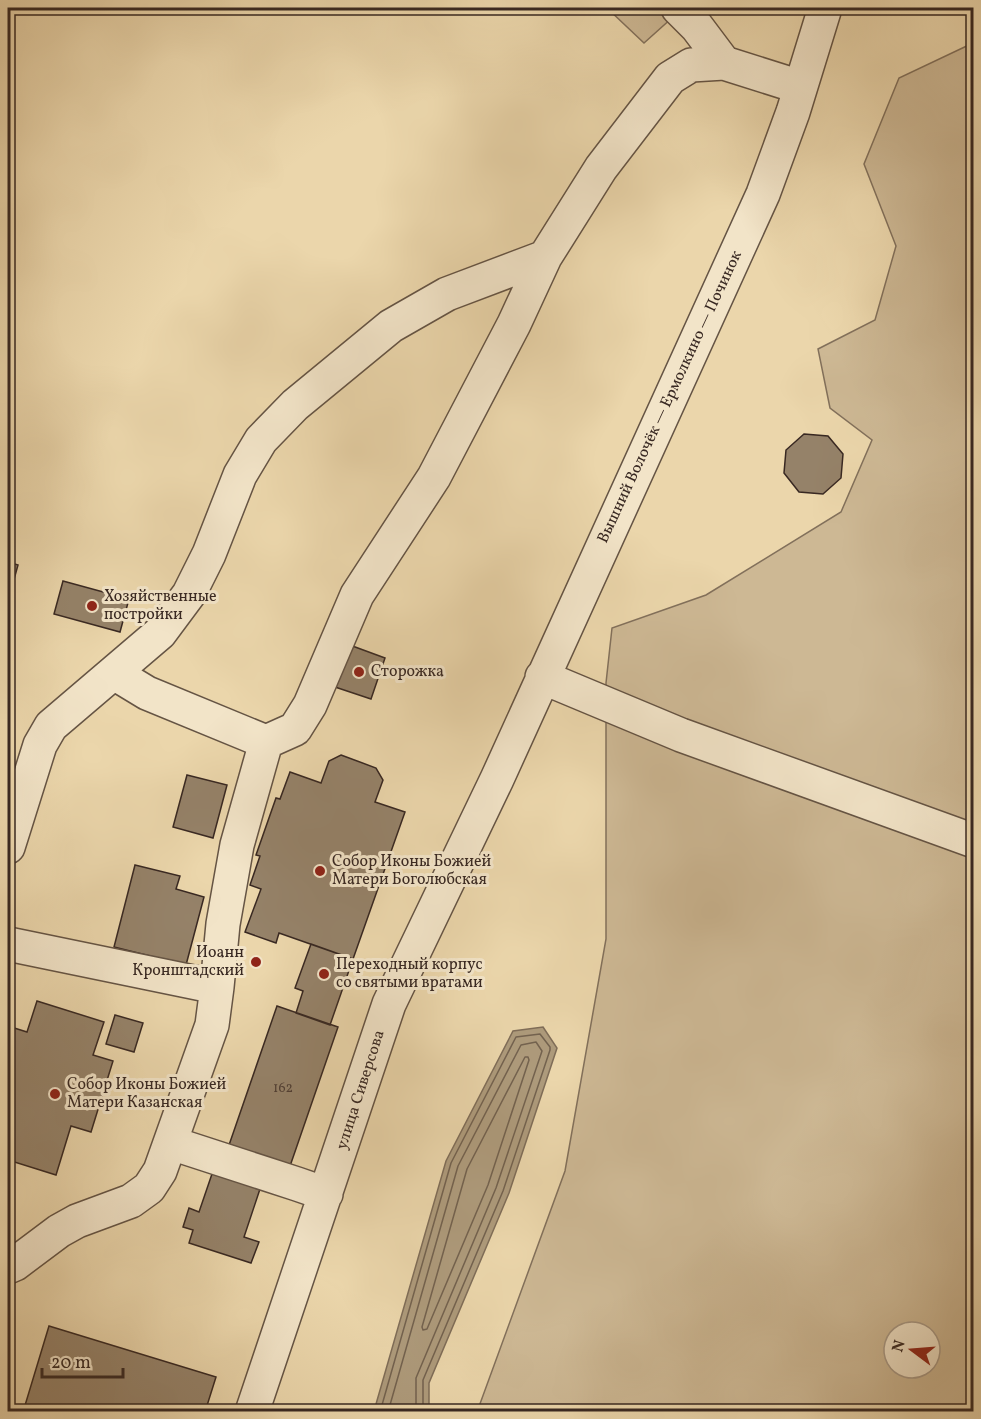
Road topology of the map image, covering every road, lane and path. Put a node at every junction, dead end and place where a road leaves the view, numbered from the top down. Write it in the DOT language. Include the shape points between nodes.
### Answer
graph roads {
  1 [pos="678,8"];
  2 [pos="825,8"];
  3 [pos="724,63"];
  4 [pos="800,87"];
  5 [pos="545,257"];
  6 [pos="114,673"];
  7 [pos="542,677"];
  8 [pos="266,742"];
  9 [pos="497,779"];
  10 [pos="974,841"];
  11 [pos="8,847"];
  12 [pos="8,945"];
  13 [pos="217,987"];
  14 [pos="171,1143"];
  15 [pos="326,1194"];
  16 [pos="8,1267"];
  17 [pos="252,1412"];
  1 -- 3 [label="street"];
  2 -- 4 [label="street, Вышний Волочёк — Ермолкино — Починок"];
  3 -- 4 [label="street"];
  3 -- 5 [label="street" via="691,65 670,78 601,168"];
  4 -- 7 [label="street, Вышний Волочёк — Ермолкино — Починок" via="763,194"];
  5 -- 6 [label="street" via="447,294 391,326 295,405 261,440 240,476 189,594 160,633"];
  5 -- 8 [label="street" via="434,477 357,595 310,705 295,729"];
  6 -- 8 [label="street" via="147,693"];
  6 -- 11 [label="street" via="51,726 40,745"];
  7 -- 9 [label="street, Вышний Волочёк — Ермолкино — Починок"];
  7 -- 10 [label="street" via="681,735"];
  8 -- 13 [label="street" via="237,845"];
  9 -- 15 [label="street, улица Сиверсова" via="389,1004"];
  12 -- 13 [label="street"];
  13 -- 14 [label="street" via="212,1026"];
  14 -- 15 [label="street"];
  14 -- 16 [label="street" via="149,1188 131,1201 59,1231"];
  15 -- 17 [label="street, улица Сиверсова"];
}
